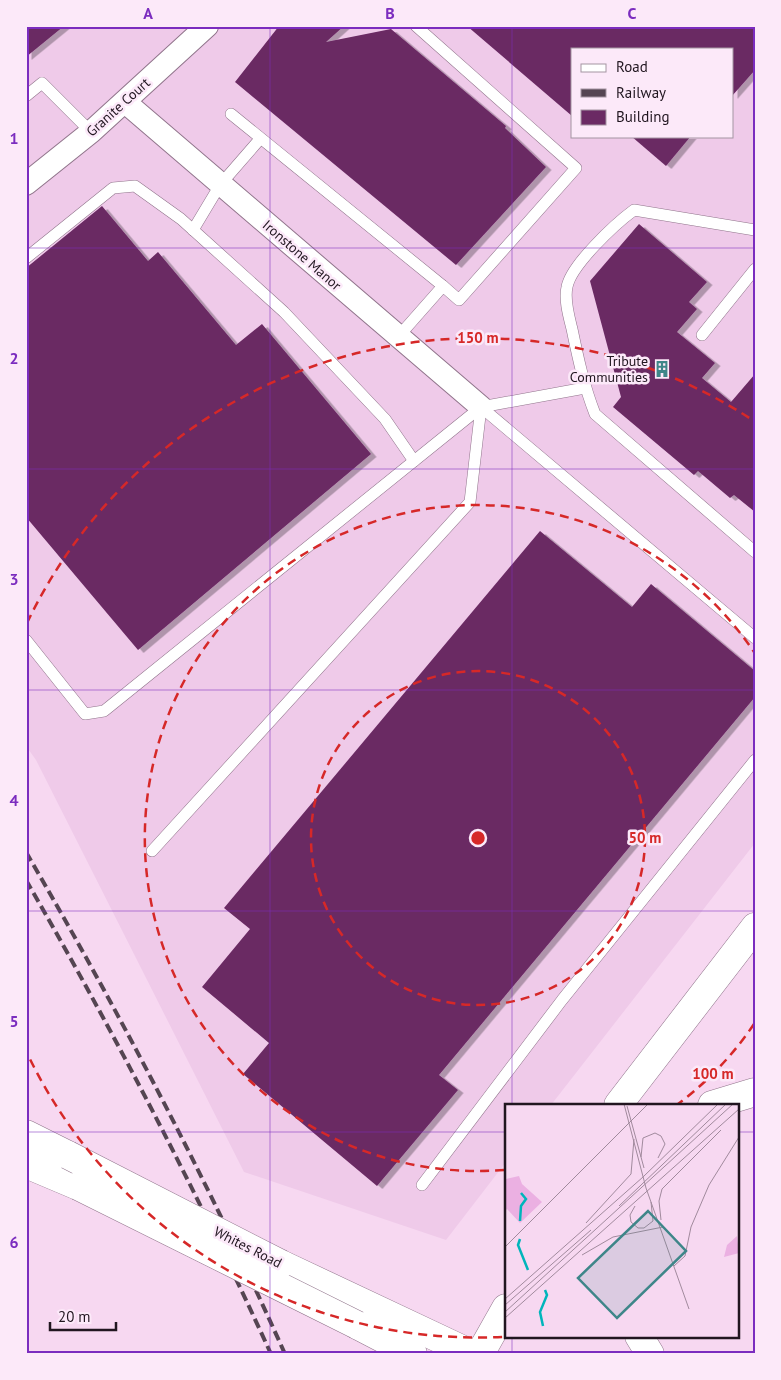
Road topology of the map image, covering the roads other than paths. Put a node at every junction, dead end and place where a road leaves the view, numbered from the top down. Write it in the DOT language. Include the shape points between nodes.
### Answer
graph roads {
  1 [pos="207,26"];
  2 [pos="416,26"];
  3 [pos="26,96"];
  4 [pos="125,102"];
  5 [pos="231,114"];
  6 [pos="91,132"];
  7 [pos="260,139"];
  8 [pos="26,184"];
  9 [pos="220,185"];
  10 [pos="193,230"];
  11 [pos="755,230"];
  12 [pos="26,258"];
  13 [pos="755,269"];
  14 [pos="443,286"];
  15 [pos="702,335"];
  16 [pos="398,337"];
  17 [pos="585,388"];
  18 [pos="481,407"];
  19 [pos="414,461"];
  20 [pos="755,552"];
  21 [pos="755,638"];
  22 [pos="26,640"];
  23 [pos="755,760"];
  24 [pos="152,851"];
  25 [pos="755,927"];
  26 [pos="755,1092"];
  27 [pos="619,1104"];
  28 [pos="715,1104"];
  29 [pos="26,1134"];
  30 [pos="26,1164"];
  31 [pos="422,1185"];
  32 [pos="505,1310"];
  33 [pos="640,1338"];
  34 [pos="413,1354"];
  35 [pos="472,1354"];
  36 [pos="480,1354"];
  37 [pos="650,1354"];
  1 -- 4 [label="street, Granite Court"];
  2 -- 14 [label="lane" via="576,168 458,300"];
  3 -- 6 [label="lane" via="42,83"];
  4 -- 6 [label="street, Granite Court"];
  4 -- 9 [label="street, Ironstone Manor"];
  5 -- 7 [label="lane"];
  6 -- 8 [label="street, Granite Court"];
  7 -- 9 [label="lane"];
  7 -- 14 [label="lane"];
  9 -- 10 [label="lane"];
  9 -- 16 [label="street, Ironstone Manor"];
  10 -- 12 [label="lane" via="134,186 113,188"];
  10 -- 19 [label="lane" via="290,319 385,419"];
  11 -- 17 [label="lane" via="634,210 622,218 579,264 567,287 568,310"];
  13 -- 15 [label="lane"];
  14 -- 16 [label="lane"];
  16 -- 18 [label="street, Ironstone Manor"];
  17 -- 18 [label="lane"];
  17 -- 20 [label="lane" via="594,414"];
  18 -- 19 [label="lane"];
  18 -- 21 [label="lane"];
  18 -- 24 [label="lane" via="470,502"];
  19 -- 22 [label="lane" via="104,712 85,714"];
  23 -- 31 [label="lane" via="562,1000"];
  25 -- 27 [label="main road"];
  26 -- 28 [label="main road"];
  29 -- 35 [label="main road, Whites Road, bridge"];
  30 -- 34 [label="main road, Whites Road, bridge" via="78,1186"];
  32 -- 36 [label="main road"];
  33 -- 37 [label="main road"];
}
